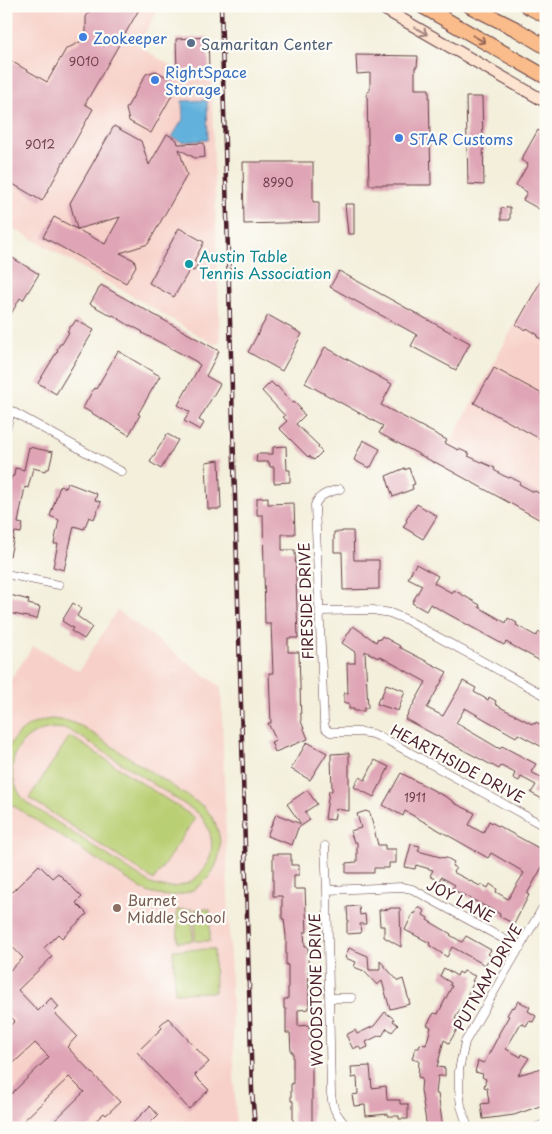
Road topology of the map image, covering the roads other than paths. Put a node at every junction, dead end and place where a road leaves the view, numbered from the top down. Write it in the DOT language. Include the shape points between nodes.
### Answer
graph roads {
  1 [pos="379,6"];
  2 [pos="422,6"];
  3 [pos="470,6"];
  4 [pos="527,6"];
  5 [pos="546,16"];
  6 [pos="546,47"];
  7 [pos="546,77"];
  8 [pos="546,102"];
  9 [pos="9,409"];
  10 [pos="6,429"];
  11 [pos="122,472"];
  12 [pos="340,489"];
  13 [pos="6,574"];
  14 [pos="59,585"];
  15 [pos="320,611"];
  16 [pos="546,696"];
  17 [pos="325,728"];
  18 [pos="546,827"];
  19 [pos="324,846"];
  20 [pos="327,890"];
  21 [pos="546,902"];
  22 [pos="520,948"];
  23 [pos="329,998"];
  24 [pos="352,998"];
  25 [pos="546,1123"];
  26 [pos="348,1128"];
  27 [pos="468,1128"];
  28 [pos="535,1128"];
  1 -- 8 [label="main road, one-way"];
  2 -- 7 [label="highway, one-way"];
  3 -- 6 [label="highway"];
  4 -- 5 [label="highway"];
  9 -- 10 [label="street"];
  9 -- 11 [label="street"];
  12 -- 15 [label="street, FIRESIDE DRIVE" via="321,496 315,505"];
  13 -- 14 [label="street"];
  15 -- 16 [label="street" via="373,610 406,619"];
  15 -- 17 [label="street, FIRESIDE DRIVE"];
  17 -- 18 [label="street, HEARTHSIDE DRIVE" via="330,732 374,734"];
  19 -- 20 [label="street, WOODSTONE DRIVE"];
  20 -- 22 [label="street, JOY LANE" via="412,890"];
  20 -- 23 [label="street, WOODSTONE DRIVE"];
  21 -- 22 [label="street, PUTNAM DRIVE"];
  22 -- 27 [label="street, PUTNAM DRIVE" via="465,1042 459,1088"];
  23 -- 24 [label="street"];
  23 -- 26 [label="street, WOODSTONE DRIVE" via="332,1106"];
  25 -- 28 [label="street"];
}
